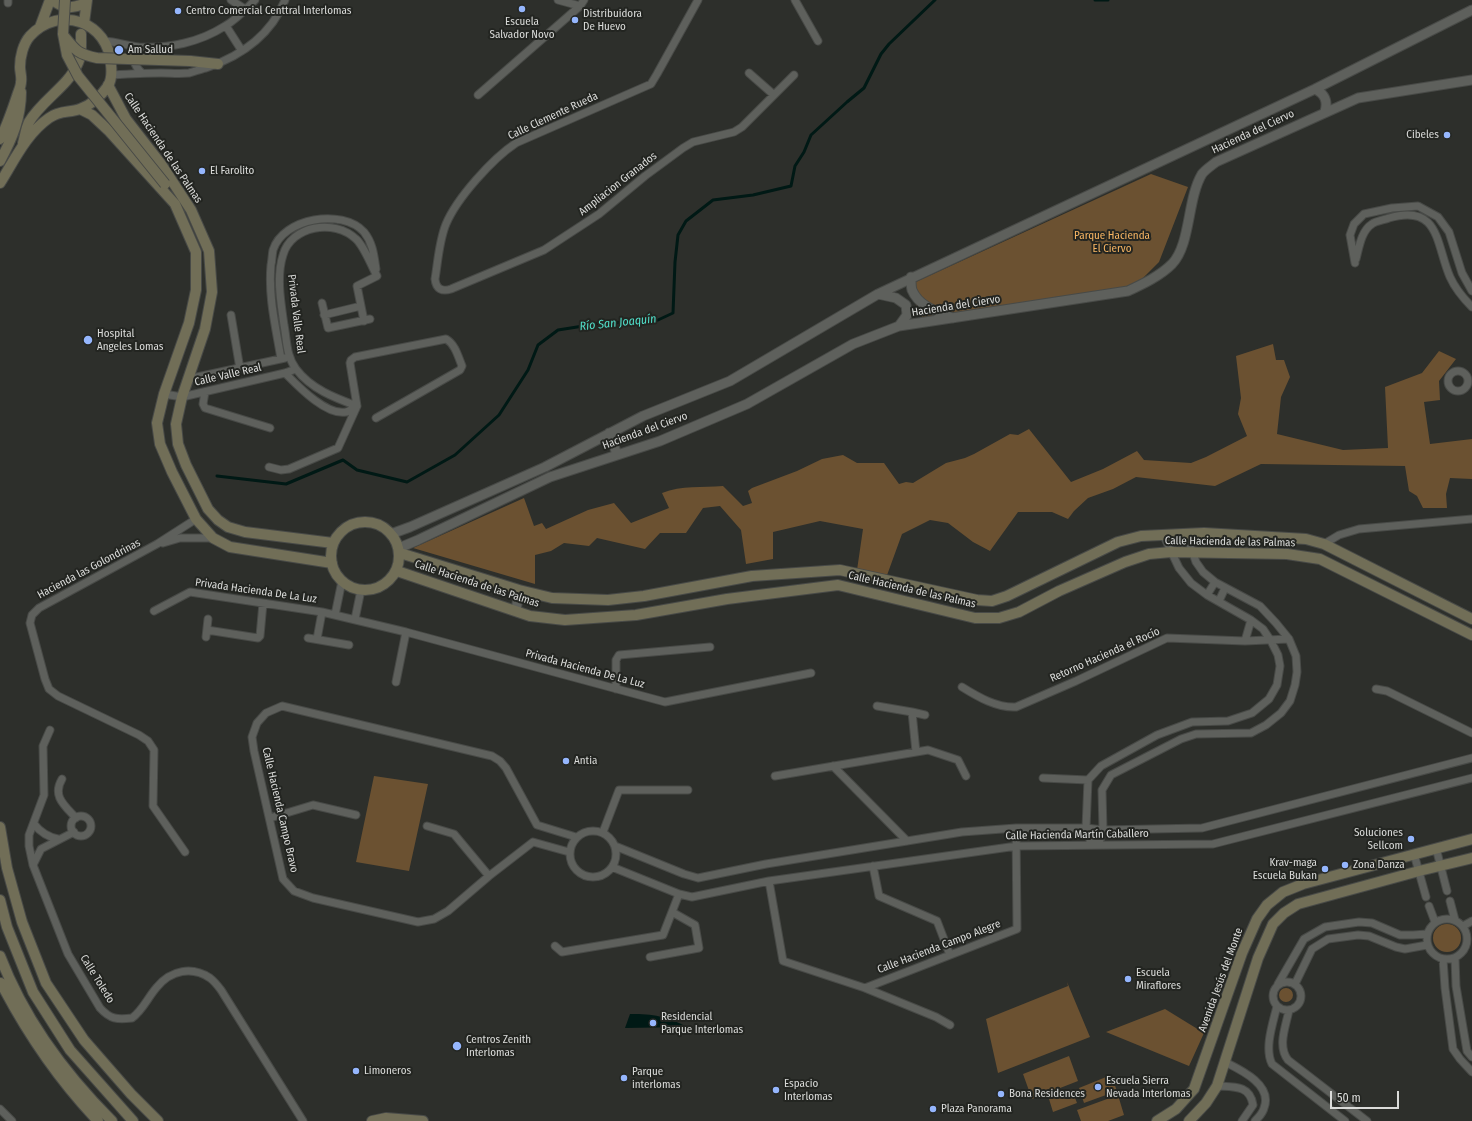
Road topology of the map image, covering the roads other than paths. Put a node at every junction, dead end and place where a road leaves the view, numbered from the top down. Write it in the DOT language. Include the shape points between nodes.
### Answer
graph roads {
  1 [pos="52,0"];
  2 [pos="65,0"];
  3 [pos="231,0"];
  4 [pos="256,0"];
  5 [pos="285,0"];
  6 [pos="558,0"];
  7 [pos="698,0"];
  8 [pos="795,0"];
  9 [pos="86,1"];
  10 [pos="582,3"];
  11 [pos="245,9"];
  12 [pos="1472,10"];
  13 [pos="84,23"];
  14 [pos="226,26"];
  15 [pos="40,27"];
  16 [pos="62,34"];
  17 [pos="81,34"];
  18 [pos="106,41"];
  19 [pos="818,41"];
  20 [pos="137,47"];
  21 [pos="242,51"];
  22 [pos="218,64"];
  23 [pos="142,73"];
  24 [pos="749,73"];
  25 [pos="112,75"];
  26 [pos="794,75"];
  27 [pos="1472,80"];
  28 [pos="21,82"];
  29 [pos="108,85"];
  30 [pos="1315,88"];
  31 [pos="478,95"];
  32 [pos="774,95"];
  33 [pos="80,109"];
  34 [pos="1325,112"];
  35 [pos="126,119"];
  36 [pos="108,130"];
  37 [pos="1,135"];
  38 [pos="22,145"];
  39 [pos="0,161"];
  40 [pos="0,183"];
  41 [pos="175,204"];
  42 [pos="377,276"];
  43 [pos="911,277"];
  44 [pos="442,290"];
  45 [pos="1472,291"];
  46 [pos="878,294"];
  47 [pos="322,304"];
  48 [pos="361,306"];
  49 [pos="1472,307"];
  50 [pos="231,315"];
  51 [pos="324,315"];
  52 [pos="954,318"];
  53 [pos="899,326"];
  54 [pos="289,358"];
  55 [pos="281,359"];
  56 [pos="240,369"];
  57 [pos="296,369"];
  58 [pos="285,373"];
  59 [pos="188,379"];
  60 [pos="205,392"];
  61 [pos="164,394"];
  62 [pos="182,397"];
  63 [pos="357,406"];
  64 [pos="376,418"];
  65 [pos="270,428"];
  66 [pos="609,433"];
  67 [pos="617,454"];
  68 [pos="269,467"];
  69 [pos="1472,519"];
  70 [pos="196,520"];
  71 [pos="1186,533"];
  72 [pos="392,534"];
  73 [pos="1163,534"];
  74 [pos="213,538"];
  75 [pos="333,543"];
  76 [pos="157,544"];
  77 [pos="1324,544"];
  78 [pos="399,551"];
  79 [pos="1171,552"];
  80 [pos="1192,552"];
  81 [pos="332,563"];
  82 [pos="397,571"];
  83 [pos="342,581"];
  84 [pos="1215,582"];
  85 [pos="1225,588"];
  86 [pos="1414,589"];
  87 [pos="361,590"];
  88 [pos="519,590"];
  89 [pos="1207,595"];
  90 [pos="1219,601"];
  91 [pos="263,603"];
  92 [pos="1407,603"];
  93 [pos="154,611"];
  94 [pos="516,611"];
  95 [pos="322,612"];
  96 [pos="335,615"];
  97 [pos="1472,618"];
  98 [pos="208,619"];
  99 [pos="355,619"];
  100 [pos="1251,620"];
  101 [pos="406,632"];
  102 [pos="1472,635"];
  103 [pos="308,638"];
  104 [pos="317,639"];
  105 [pos="1289,639"];
  106 [pos="1271,641"];
  107 [pos="1246,642"];
  108 [pos="349,645"];
  109 [pos="710,647"];
  110 [pos="811,673"];
  111 [pos="396,682"];
  112 [pos="962,687"];
  113 [pos="616,689"];
  114 [pos="1376,689"];
  115 [pos="877,706"];
  116 [pos="912,712"];
  117 [pos="925,715"];
  118 [pos="50,730"];
  119 [pos="1472,733"];
  120 [pos="916,752"];
  121 [pos="1472,758"];
  122 [pos="833,766"];
  123 [pos="775,776"];
  124 [pos="966,776"];
  125 [pos="1043,778"];
  126 [pos="1472,778"];
  127 [pos="62,779"];
  128 [pos="1088,780"];
  129 [pos="688,790"];
  130 [pos="356,815"];
  131 [pos="76,818"];
  132 [pos="270,818"];
  133 [pos="34,824"];
  134 [pos="427,826"];
  135 [pos="0,827"];
  136 [pos="1016,828"];
  137 [pos="1086,828"];
  138 [pos="1103,830"];
  139 [pos="74,832"];
  140 [pos="603,832"];
  141 [pos="576,837"];
  142 [pos="58,839"];
  143 [pos="1472,839"];
  144 [pos="907,841"];
  145 [pos="615,846"];
  146 [pos="1017,846"];
  147 [pos="1060,846"];
  148 [pos="1436,848"];
  149 [pos="185,852"];
  150 [pos="569,852"];
  151 [pos="1414,854"];
  152 [pos="1472,858"];
  153 [pos="33,865"];
  154 [pos="873,866"];
  155 [pos="1441,866"];
  156 [pos="612,867"];
  157 [pos="1419,871"];
  158 [pos="489,876"];
  159 [pos="769,881"];
  160 [pos="1447,891"];
  161 [pos="679,894"];
  162 [pos="1426,896"];
  163 [pos="0,900"];
  164 [pos="1450,901"];
  165 [pos="1429,906"];
  166 [pos="672,912"];
  167 [pos="1455,920"];
  168 [pos="1472,921"];
  169 [pos="1435,922"];
  170 [pos="1463,926"];
  171 [pos="1427,934"];
  172 [pos="1470,942"];
  173 [pos="1427,945"];
  174 [pos="555,946"];
  175 [pos="950,955"];
  176 [pos="0,956"];
  177 [pos="650,957"];
  178 [pos="1455,958"];
  179 [pos="1443,959"];
  180 [pos="0,983"];
  181 [pos="1278,984"];
  182 [pos="1295,984"];
  183 [pos="865,988"];
  184 [pos="1277,1006"];
  185 [pos="1289,1010"];
  186 [pos="950,1025"];
  187 [pos="1472,1057"];
  188 [pos="1225,1062"];
  189 [pos="1472,1072"];
  190 [pos="1217,1086"];
  191 [pos="0,1109"];
  192 [pos="296,1109"];
  193 [pos="12,1121"];
  194 [pos="98,1121"];
  195 [pos="112,1121"];
  196 [pos="133,1121"];
  197 [pos="158,1121"];
  198 [pos="295,1121"];
  199 [pos="303,1121"];
  200 [pos="372,1121"];
  201 [pos="422,1121"];
  202 [pos="1157,1121"];
  203 [pos="1189,1121"];
  204 [pos="1242,1121"];
  205 [pos="1256,1121"];
  206 [pos="1345,1121"];
  207 [pos="1367,1121"];
  1 -- 9 [label="main road" via="67,8 73,8"];
  1 -- 15 [label="main road"];
  2 -- 16 [label="main road, bridge"];
  3 -- 11 [label="street"];
  4 -- 11 [label="street"];
  5 -- 21 [label="street" via="271,25 256,42"];
  6 -- 10 [label="street"];
  7 -- 44 [label="street, Calle Clemente Rueda" via="650,84 516,143 505,151 457,203 445,225 435,279 435,283"];
  8 -- 19 [label="street"];
  9 -- 13 [label="main road"];
  10 -- 31 [label="street"];
  11 -- 14 [label="street"];
  12 -- 30 [label="street, Hacienda del Ciervo"];
  13 -- 15 [label="main road" via="69,19 54,20"];
  13 -- 18 [label="main road"];
  14 -- 20 [label="street" via="200,39 180,44 154,48"];
  14 -- 21 [label="street"];
  15 -- 28 [label="main road" via="29,37 22,51"];
  16 -- 22 [label="main road, bridge" via="73,48 90,57"];
  16 -- 41 [label="main road, bridge" via="67,55 78,76 165,184"];
  17 -- 38 [label="main road" via="77,66 38,110 29,123"];
  18 -- 20 [label="street"];
  18 -- 25 [label="main road"];
  20 -- 23 [label="street" via="134,61 136,68"];
  21 -- 22 [label="street"];
  22 -- 23 [label="street" via="189,73"];
  23 -- 25 [label="street"];
  24 -- 32 [label="street"];
  25 -- 29 [label="main road"];
  26 -- 32 [label="street, Ampliacion Granados"];
  27 -- 34 [label="street, Hacienda del Ciervo" via="1358,98"];
  28 -- 37 [label="main road"];
  28 -- 39 [label="main road" via="19,117"];
  29 -- 33 [label="main road" via="97,99"];
  29 -- 35 [label="main road, Calle Hacienda de las Palmas"];
  30 -- 34 [label="street" via="1322,92 1326,99"];
  30 -- 43 [label="street, Hacienda del Ciervo"];
  32 -- 44 [label="street, Ampliacion Granados" via="742,127 734,132 692,142 644,176 599,214 544,250 446,291"];
  33 -- 36 [label="main road, Calle Hacienda de las Palmas" via="92,115"];
  33 -- 38 [label="main road" via="57,113 47,119"];
  34 -- 52 [label="street, Hacienda del Ciervo" via="1216,162 1203,173 1197,184 1182,247 1173,263 1140,286 1128,291"];
  35 -- 36 [label="main road" via="113,121"];
  35 -- 59 [label="main road, Calle Hacienda de las Palmas" via="161,164 191,210 209,251 212,292 205,329"];
  36 -- 41 [label="main road, Calle Hacienda de las Palmas"];
  38 -- 40 [label="main road"];
  41 -- 61 [label="main road, Calle Hacienda de las Palmas" via="196,252 196,290 189,323"];
  42 -- 48 [label="street" via="357,286"];
  42 -- 54 [label="street, Privada Valle Real" via="356,239 345,231 327,227 302,231 290,240 283,254 279,272"];
  42 -- 55 [label="street, Privada Valle Real" via="373,248 364,232 345,220 326,218 283,233 273,250 271,271 272,305"];
  43 -- 46 [label="street, Hacienda del Ciervo"];
  43 -- 52 [label="street" via="912,289 920,302 930,309"];
  45 -- 49 [label="street" via="1462,273 1449,232 1438,217 1418,206 1392,208 1364,214 1354,224 1350,235 1355,263 1362,236 1372,224 1394,217 1417,216 1431,225 1438,238 1450,278"];
  46 -- 53 [label="street" via="896,298 906,305 907,315"];
  46 -- 66 [label="street, Hacienda del Ciervo" via="730,381 643,416"];
  47 -- 51 [label="street"];
  48 -- 51 [label="street"];
  48 -- 51 [label="street" via="367,320 328,328"];
  50 -- 56 [label="street"];
  52 -- 53 [label="street, Hacienda del Ciervo"];
  53 -- 67 [label="street, Hacienda del Ciervo" via="853,344 748,404 660,441"];
  54 -- 55 [label="street, Calle Valle Real"];
  54 -- 57 [label="street, Privada Valle Real"];
  55 -- 56 [label="street, Calle Valle Real"];
  56 -- 59 [label="street, Calle Valle Real"];
  57 -- 58 [label="street, Calle Valle Real"];
  57 -- 63 [label="street, Privada Valle Real" via="310,383 330,396"];
  58 -- 60 [label="street, Calle Valle Real"];
  58 -- 63 [label="street" via="304,392 324,406 346,412"];
  59 -- 62 [label="main road, Calle Hacienda de las Palmas"];
  60 -- 62 [label="street, Calle Valle Real"];
  60 -- 65 [label="street" via="202,404 205,408"];
  61 -- 62 [label="street, Calle Valle Real"];
  61 -- 70 [label="main road, Calle Hacienda de las Palmas" via="157,424 160,444"];
  62 -- 75 [label="main road, Calle Hacienda de las Palmas" via="176,424 178,444 208,509 218,520 228,527 245,532"];
  63 -- 64 [label="street" via="350,364 355,357 446,339 450,341 462,366 460,370"];
  63 -- 68 [label="street" via="336,450 290,469"];
  66 -- 67 [label="street"];
  66 -- 72 [label="street, Hacienda del Ciervo" via="545,467"];
  67 -- 78 [label="street, Hacienda del Ciervo" via="550,477"];
  69 -- 77 [label="street" via="1359,529 1339,535"];
  70 -- 74 [label="main road, Calle Hacienda de las Palmas"];
  70 -- 76 [label="street, Hacienda las Golondrinas"];
  71 -- 73 [label="main road, Calle Hacienda de las Palmas"];
  71 -- 77 [label="main road, Calle Hacienda de las Palmas" via="1285,538"];
  71 -- 80 [label="street"];
  72 -- 75 [label="main road" via="381,526 361,522 342,531"];
  72 -- 78 [label="main road"];
  73 -- 79 [label="street"];
  73 -- 88 [label="main road, Calle Hacienda de las Palmas" via="1118,542 992,601 977,600 840,570 752,576 608,600 552,598"];
  74 -- 76 [label="street, Hacienda las Golondrinas" via="180,538"];
  74 -- 81 [label="main road, Calle Hacienda de las Palmas" via="230,547"];
  75 -- 81 [label="main road"];
  76 -- 149 [label="street, Hacienda las Golondrinas" via="39,608 32,614 30,623 45,679 50,688 58,696 148,741 154,750 153,806"];
  77 -- 86 [label="main road, Calle Hacienda de las Palmas"];
  78 -- 82 [label="main road"];
  78 -- 88 [label="main road, Calle Hacienda de las Palmas"];
  79 -- 80 [label="main road, Calle Hacienda de las Palmas"];
  79 -- 89 [label="street" via="1191,583"];
  79 -- 94 [label="main road, Calle Hacienda de las Palmas" via="1149,554 1125,562 1019,612 999,618 975,618 838,585 727,599 636,616 565,620 530,616"];
  80 -- 84 [label="street" via="1203,572"];
  80 -- 92 [label="main road, Calle Hacienda de las Palmas" via="1287,554 1320,559"];
  81 -- 83 [label="main road"];
  82 -- 87 [label="main road" via="391,580 382,586 372,590"];
  82 -- 94 [label="main road, Calle Hacienda de las Palmas"];
  83 -- 87 [label="main road"];
  83 -- 96 [label="street"];
  84 -- 85 [label="street"];
  84 -- 89 [label="street"];
  85 -- 90 [label="street"];
  85 -- 105 [label="street" via="1260,606"];
  86 -- 92 [label="main road"];
  86 -- 97 [label="main road, Calle Hacienda de las Palmas"];
  87 -- 99 [label="street"];
  88 -- 94 [label="street"];
  89 -- 90 [label="street"];
  90 -- 100 [label="street"];
  91 -- 93 [label="street, Privada Hacienda De La Luz" via="190,592"];
  91 -- 95 [label="street, Privada Hacienda De La Luz"];
  91 -- 98 [label="street" via="258,638 207,634"];
  92 -- 102 [label="main road, Calle Hacienda de las Palmas"];
  95 -- 96 [label="street, Privada Hacienda De La Luz"];
  95 -- 104 [label="street"];
  96 -- 99 [label="street, Privada Hacienda De La Luz"];
  99 -- 101 [label="street, Privada Hacienda De La Luz"];
  100 -- 106 [label="street" via="1263,629"];
  100 -- 107 [label="street"];
  101 -- 111 [label="street"];
  101 -- 113 [label="street, Privada Hacienda De La Luz"];
  103 -- 104 [label="street"];
  104 -- 108 [label="street"];
  105 -- 106 [label="street, Retorno Hacienda el Rocío"];
  105 -- 138 [label="street" via="1296,656 1297,672 1290,700 1281,713 1251,733 1196,734 1181,739 1111,775 1102,790"];
  106 -- 107 [label="street, Retorno Hacienda el Rocío"];
  106 -- 128 [label="street" via="1280,666 1277,685 1269,699 1252,713 1228,721 1192,722 1157,735 1101,766"];
  107 -- 112 [label="street, Retorno Hacienda el Rocío" via="1167,638 1016,707 993,703"];
  109 -- 113 [label="street" via="620,655 616,660"];
  110 -- 113 [label="street, Privada Hacienda De La Luz" via="665,702"];
  114 -- 119 [label="street" via="1387,691"];
  115 -- 116 [label="street"];
  116 -- 117 [label="street"];
  116 -- 120 [label="street"];
  118 -- 133 [label="street, Calle Toledo" via="43,746 44,795"];
  120 -- 122 [label="street"];
  120 -- 124 [label="street" via="928,750 958,760"];
  121 -- 138 [label="street, Calle Hacienda Martín Caballero" via="1202,828"];
  122 -- 123 [label="street"];
  122 -- 144 [label="street"];
  125 -- 128 [label="street"];
  126 -- 147 [label="street, Calle Hacienda Martín Caballero" via="1213,844"];
  127 -- 131 [label="street" via="57,792"];
  128 -- 137 [label="street"];
  129 -- 140 [label="street" via="619,790"];
  130 -- 132 [label="street" via="313,805"];
  131 -- 139 [label="street" via="72,824"];
  131 -- 139 [label="street" via="87,818 91,829 84,836"];
  132 -- 141 [label="street, Calle Hacienda Campo Bravo" via="252,737 257,723 266,713 282,706 492,756 506,768 537,825"];
  132 -- 158 [label="street, Calle Hacienda Campo Bravo" via="283,879 294,891 313,898 418,922 434,919 448,911"];
  133 -- 142 [label="street" via="45,835"];
  133 -- 153 [label="street, Calle Toledo" via="29,835"];
  134 -- 158 [label="street" via="454,834"];
  135 -- 197 [label="main road" via="7,868 22,922 46,983 84,1040"];
  136 -- 137 [label="street, Calle Hacienda Martín Caballero"];
  136 -- 144 [label="street, Calle Hacienda Martín Caballero" via="962,832"];
  136 -- 146 [label="street, Calle Hacienda Campo Alegre"];
  137 -- 138 [label="street, Calle Hacienda Martín Caballero"];
  138 -- 147 [label="street" via="1100,840"];
  139 -- 142 [label="street"];
  140 -- 141 [label="street" via="584,831"];
  140 -- 145 [label="street"];
  141 -- 150 [label="street"];
  142 -- 153 [label="street" via="40,849"];
  143 -- 148 [label="main road, Avenida Jesús del Monte"];
  144 -- 145 [label="street, Calle Hacienda Martín Caballero" via="698,878"];
  145 -- 156 [label="street" via="616,857"];
  146 -- 147 [label="street, Calle Hacienda Martín Caballero"];
  146 -- 154 [label="street, Calle Hacienda Martín Caballero"];
  146 -- 175 [label="street, Calle Hacienda Campo Alegre" via="1017,929"];
  148 -- 151 [label="main road, Avenida Jesús del Monte"];
  148 -- 155 [label="street"];
  150 -- 156 [label="street" via="571,864 585,876 591,878 603,875"];
  150 -- 158 [label="street, Calle Hacienda Campo Bravo" via="533,842"];
  151 -- 157 [label="street"];
  151 -- 202 [label="main road, Avenida Jesús del Monte" via="1303,884 1283,892 1267,905 1257,919 1242,953 1194,1089 1176,1109"];
  152 -- 155 [label="main road"];
  153 -- 192 [label="street, Calle Toledo" via="68,954 100,1008 107,1015 115,1018 132,1018 142,1009 161,982 178,971 198,972 211,978"];
  154 -- 159 [label="street, Calle Hacienda Martín Caballero"];
  154 -- 175 [label="street" via="879,896 937,921"];
  155 -- 157 [label="main road"];
  155 -- 160 [label="street"];
  156 -- 161 [label="street, Calle Hacienda Martín Caballero"];
  157 -- 162 [label="street"];
  157 -- 188 [label="main road" via="1298,904 1284,913 1273,924 1258,958"];
  159 -- 161 [label="street, Calle Hacienda Martín Caballero" via="692,897"];
  159 -- 183 [label="street" via="783,961"];
  161 -- 166 [label="street"];
  163 -- 196 [label="main road" via="7,927 32,992 70,1050"];
  164 -- 167 [label="street"];
  165 -- 169 [label="street"];
  166 -- 174 [label="street" via="663,935 562,952"];
  166 -- 177 [label="street" via="695,925 699,948"];
  167 -- 169 [label="street" via="1445,918"];
  167 -- 170 [label="street"];
  168 -- 170 [label="street"];
  169 -- 171 [label="street"];
  170 -- 172 [label="street"];
  171 -- 173 [label="street"];
  171 -- 181 [label="street" via="1400,935 1372,924 1359,922 1325,927 1304,939"];
  172 -- 178 [label="street"];
  173 -- 179 [label="street" via="1433,954"];
  173 -- 182 [label="street" via="1405,949 1358,935 1328,939 1312,949"];
  175 -- 183 [label="street, Calle Hacienda Campo Alegre"];
  176 -- 195 [label="main road" via="24,1006 46,1042"];
  178 -- 179 [label="street"];
  178 -- 187 [label="street" via="1456,986 1467,1051"];
  179 -- 189 [label="street" via="1453,1049"];
  180 -- 194 [label="main road" via="38,1049"];
  181 -- 182 [label="street" via="1289,981"];
  181 -- 184 [label="street" via="1273,991 1273,999"];
  182 -- 185 [label="street" via="1300,990 1301,999 1297,1006"];
  183 -- 186 [label="street"];
  184 -- 185 [label="street"];
  184 -- 206 [label="street" via="1268,1049 1272,1064"];
  185 -- 207 [label="street" via="1282,1046 1283,1054"];
  188 -- 190 [label="main road"];
  188 -- 205 [label="street" via="1240,1069 1262,1088 1265,1103 1262,1114"];
  190 -- 203 [label="main road" via="1206,1103"];
  190 -- 204 [label="street" via="1240,1088 1250,1095 1253,1105"];
  191 -- 193 [label="street"];
  192 -- 198 [label="street"];
  192 -- 199 [label="street, Calle Toledo"];
  200 -- 201 [label="main road" via="386,1118"];
}
